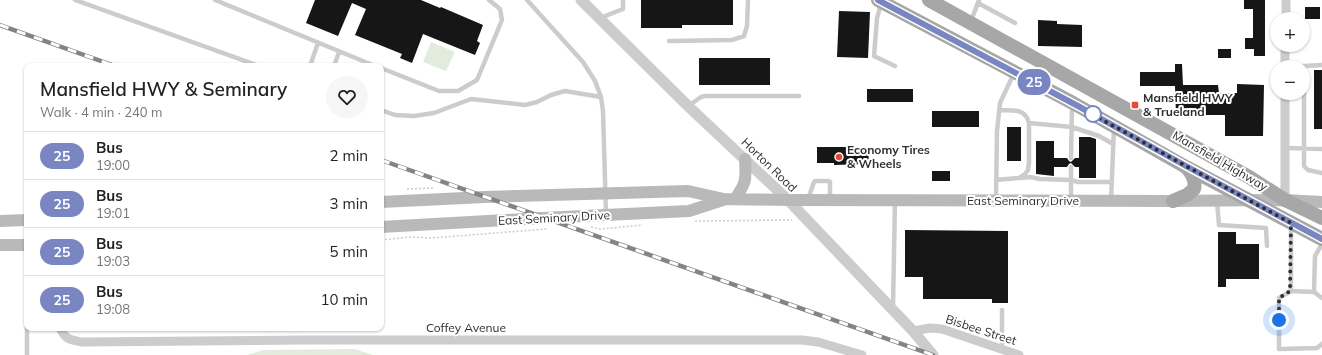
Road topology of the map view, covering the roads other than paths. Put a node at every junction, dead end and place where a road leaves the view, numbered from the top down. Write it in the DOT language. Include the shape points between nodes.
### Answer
graph roads {
  1 [pos="75,0"];
  2 [pos="215,0"];
  3 [pos="489,0"];
  4 [pos="527,0"];
  5 [pos="581,0"];
  6 [pos="623,0"];
  7 [pos="748,0"];
  8 [pos="929,0"];
  9 [pos="1286,0"];
  10 [pos="879,1"];
  11 [pos="978,2"];
  12 [pos="1286,12"];
  13 [pos="599,19"];
  14 [pos="970,23"];
  15 [pos="1015,23"];
  16 [pos="669,41"];
  17 [pos="318,43"];
  18 [pos="339,52"];
  19 [pos="251,63"];
  20 [pos="311,63"];
  21 [pos="335,63"];
  22 [pos="367,63"];
  23 [pos="1322,65"];
  24 [pos="895,66"];
  25 [pos="1310,66"];
  26 [pos="384,69"];
  27 [pos="1014,71"];
  28 [pos="798,96"];
  29 [pos="601,97"];
  30 [pos="1285,100"];
  31 [pos="1304,100"];
  32 [pos="1072,102"];
  33 [pos="688,106"];
  34 [pos="999,110"];
  35 [pos="384,111"];
  36 [pos="1029,123"];
  37 [pos="1072,127"];
  38 [pos="1114,127"];
  39 [pos="1113,144"];
  40 [pos="1285,148"];
  41 [pos="1304,149"];
  42 [pos="1322,149"];
  43 [pos="1071,158"];
  44 [pos="745,159"];
  45 [pos="1186,166"];
  46 [pos="1071,167"];
  47 [pos="1322,173"];
  48 [pos="1019,178"];
  49 [pos="996,180"];
  50 [pos="1071,180"];
  51 [pos="1111,182"];
  52 [pos="605,194"];
  53 [pos="730,199"];
  54 [pos="788,200"];
  55 [pos="807,200"];
  56 [pos="830,200"];
  57 [pos="1248,200"];
  58 [pos="1285,200"];
  59 [pos="895,201"];
  60 [pos="996,201"];
  61 [pos="1071,201"];
  62 [pos="1110,201"];
  63 [pos="1173,201"];
  64 [pos="1217,201"];
  65 [pos="384,202"];
  66 [pos="1322,203"];
  67 [pos="606,216"];
  68 [pos="1322,218"];
  69 [pos="24,220"];
  70 [pos="0,221"];
  71 [pos="1291,223"];
  72 [pos="384,227"];
  73 [pos="1322,239"];
  74 [pos="1322,244"];
  75 [pos="0,245"];
  76 [pos="24,245"];
  77 [pos="1266,246"];
  78 [pos="1290,291"];
  79 [pos="1314,292"];
  80 [pos="1322,298"];
  81 [pos="1002,310"];
  82 [pos="893,311"];
  83 [pos="27,331"];
  84 [pos="62,331"];
  85 [pos="913,332"];
  86 [pos="1322,344"];
  87 [pos="1002,349"];
  88 [pos="27,355"];
  89 [pos="862,355"];
  90 [pos="933,355"];
  91 [pos="1019,355"];
  1 -- 19 [label="lane"];
  2 -- 17 [label="lane"];
  3 -- 26 [label="lane" via="500,9 502,20 477,80 458,91 439,91"];
  4 -- 29 [label="lane" via="583,62"];
  5 -- 13 [label="street, Horton Road"];
  6 -- 13 [label="lane" via="623,9"];
  7 -- 16 [label="lane" via="744,36 732,40"];
  8 -- 14 [label="main road, Mansfield Highway"];
  9 -- 12 [label="street"];
  10 -- 24 [label="lane" via="874,56"];
  10 -- 27 [label="main road, Mansfield Highway"];
  11 -- 14 [label="lane"];
  11 -- 15 [label="lane"];
  13 -- 33 [label="street, Horton Road"];
  14 -- 58 [label="main road, Mansfield Highway" via="1249,177"];
  17 -- 18 [label="lane"];
  17 -- 20 [label="lane"];
  18 -- 21 [label="lane"];
  18 -- 22 [label="lane"];
  23 -- 25 [label="lane"];
  27 -- 32 [label="main road, Mansfield Highway"];
  27 -- 34 [label="lane"];
  28 -- 33 [label="lane" via="705,96"];
  29 -- 35 [label="lane" via="565,91 525,105 471,99 434,113 414,116 394,115"];
  29 -- 52 [label="lane"];
  30 -- 40 [label="street"];
  31 -- 41 [label="lane"];
  32 -- 37 [label="lane"];
  32 -- 38 [label="main road, Mansfield Highway"];
  33 -- 44 [label="street, Horton Road"];
  34 -- 36 [label="lane" via="1020,111 1028,117"];
  34 -- 49 [label="lane"];
  36 -- 37 [label="lane"];
  36 -- 48 [label="lane" via="1028,170"];
  37 -- 39 [label="lane" via="1099,136"];
  37 -- 43 [label="lane"];
  38 -- 39 [label="lane"];
  38 -- 45 [label="main road, Mansfield Highway"];
  39 -- 51 [label="lane"];
  40 -- 41 [label="lane"];
  40 -- 58 [label="street"];
  41 -- 42 [label="lane"];
  41 -- 47 [label="lane" via="1304,166 1308,170"];
  44 -- 53 [label="main road" via="746,178 743,188"];
  44 -- 54 [label="street, Horton Road"];
  45 -- 57 [label="main road, Mansfield Highway"];
  45 -- 63 [label="main road" via="1194,180 1194,189"];
  46 -- 50 [label="lane"];
  48 -- 49 [label="lane"];
  48 -- 50 [label="lane"];
  49 -- 60 [label="lane"];
  50 -- 51 [label="lane"];
  50 -- 61 [label="lane"];
  51 -- 62 [label="lane"];
  52 -- 53 [label="main road, East Seminary Drive" via="688,192"];
  52 -- 65 [label="main road, East Seminary Drive"];
  52 -- 67 [label="lane"];
  53 -- 54 [label="main road, East Seminary Drive"];
  53 -- 67 [label="main road, East Seminary Drive" via="689,211"];
  54 -- 55 [label="main road, East Seminary Drive"];
  54 -- 82 [label="street, Horton Road"];
  55 -- 56 [label="main road, East Seminary Drive"];
  55 -- 56 [label="lane" via="815,181 830,182"];
  56 -- 59 [label="main road, East Seminary Drive"];
  57 -- 58 [label="main road, East Seminary Drive"];
  57 -- 64 [label="main road, East Seminary Drive"];
  57 -- 71 [label="main road, Mansfield Highway"];
  58 -- 66 [label="main road, East Seminary Drive"];
  58 -- 68 [label="main road, Mansfield Highway"];
  59 -- 60 [label="main road, East Seminary Drive"];
  59 -- 82 [label="lane"];
  60 -- 61 [label="main road, East Seminary Drive"];
  61 -- 62 [label="main road, East Seminary Drive"];
  62 -- 63 [label="main road, East Seminary Drive"];
  63 -- 64 [label="main road, East Seminary Drive"];
  64 -- 77 [label="lane" via="1219,225 1266,228"];
  67 -- 72 [label="main road, East Seminary Drive"];
  69 -- 70 [label="main road"];
  71 -- 73 [label="main road, Mansfield Highway"];
  71 -- 78 [label="lane"];
  74 -- 79 [label="lane" via="1315,256"];
  75 -- 76 [label="main road"];
  78 -- 79 [label="lane"];
  78 -- 86 [label="lane" via="1279,298 1279,348 1317,348"];
  79 -- 80 [label="lane"];
  81 -- 87 [label="lane"];
  82 -- 85 [label="street, Horton Road"];
  83 -- 88 [label="lane"];
  84 -- 89 [label="street, Coffey Avenue" via="68,338 82,342 802,340"];
  85 -- 87 [label="street, Bisbee Street" via="920,329 942,329"];
  85 -- 90 [label="street, Horton Road"];
  87 -- 91 [label="street, Bisbee Street"];
}
